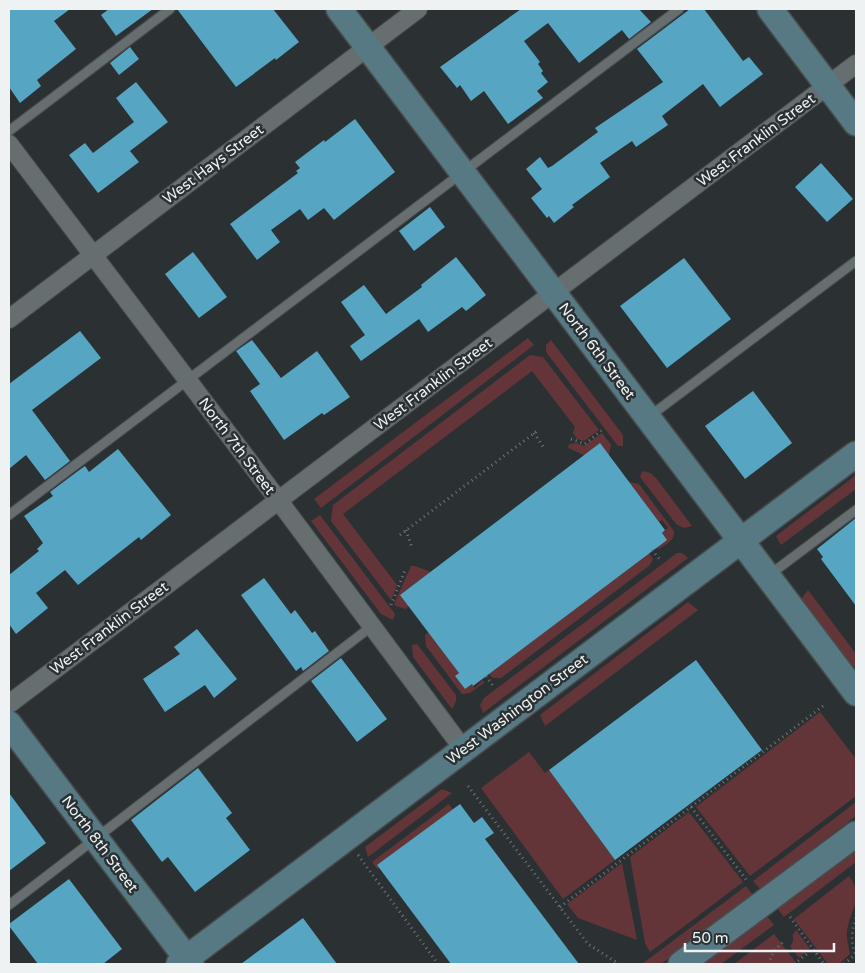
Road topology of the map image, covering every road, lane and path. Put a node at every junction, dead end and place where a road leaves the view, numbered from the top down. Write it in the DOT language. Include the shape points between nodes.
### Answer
graph roads {
  1 [pos="170,9"];
  2 [pos="339,9"];
  3 [pos="418,9"];
  4 [pos="679,9"];
  5 [pos="770,9"];
  6 [pos="368,47"];
  7 [pos="856,64"];
  8 [pos="828,86"];
  9 [pos="856,123"];
  10 [pos="9,131"];
  11 [pos="9,144"];
  12 [pos="463,173"];
  13 [pos="93,255"];
  14 [pos="856,261"];
  15 [pos="553,293"];
  16 [pos="9,318"];
  17 [pos="186,379"];
  18 [pos="648,418"];
  19 [pos="602,430"];
  20 [pos="571,439"];
  21 [pos="544,448"];
  22 [pos="856,454"];
  23 [pos="279,501"];
  24 [pos="856,510"];
  25 [pos="9,515"];
  26 [pos="406,530"];
  27 [pos="400,535"];
  28 [pos="741,541"];
  29 [pos="412,548"];
  30 [pos="652,550"];
  31 [pos="661,561"];
  32 [pos="406,568"];
  33 [pos="768,576"];
  34 [pos="391,605"];
  35 [pos="372,626"];
  36 [pos="486,676"];
  37 [pos="493,686"];
  38 [pos="856,693"];
  39 [pos="9,704"];
  40 [pos="823,706"];
  41 [pos="9,724"];
  42 [pos="464,750"];
  43 [pos="468,786"];
  44 [pos="691,807"];
  45 [pos="856,834"];
  46 [pos="96,838"];
  47 [pos="343,840"];
  48 [pos="748,882"];
  49 [pos="9,905"];
  50 [pos="560,907"];
  51 [pos="790,917"];
  52 [pos="856,918"];
  53 [pos="783,942"];
  54 [pos="808,953"];
  55 [pos="856,956"];
  56 [pos="798,961"];
  57 [pos="186,962"];
  58 [pos="438,964"];
  59 [pos="619,964"];
  60 [pos="681,964"];
  61 [pos="768,964"];
  62 [pos="824,964"];
  63 [pos="844,964"];
  1 -- 10 [label="lane"];
  2 -- 6 [label="street, North 6th Street"];
  3 -- 6 [label="street, West Hays Street"];
  4 -- 12 [label="lane"];
  5 -- 8 [label="street"];
  6 -- 12 [label="street, North 6th Street"];
  6 -- 13 [label="street, West Hays Street"];
  7 -- 8 [label="street, West Franklin Street"];
  8 -- 9 [label="street"];
  8 -- 15 [label="street, West Franklin Street"];
  11 -- 13 [label="street, North 7th Street"];
  12 -- 15 [label="street, North 6th Street"];
  12 -- 17 [label="lane"];
  13 -- 16 [label="street, West Hays Street"];
  13 -- 17 [label="street, North 7th Street"];
  14 -- 18 [label="lane"];
  15 -- 18 [label="street, North 6th Street"];
  15 -- 23 [label="street, West Franklin Street"];
  17 -- 23 [label="street, North 7th Street"];
  17 -- 25 [label="lane"];
  18 -- 28 [label="street, North 6th Street"];
  19 -- 20 [label="path" via="585,444"];
  21 -- 26 [label="path" via="536,432"];
  22 -- 28 [label="street, West Washington Street"];
  23 -- 35 [label="street, North 7th Street"];
  23 -- 39 [label="street, West Franklin Street"];
  24 -- 33 [label="lane"];
  26 -- 27 [label="path"];
  26 -- 29 [label="path"];
  28 -- 33 [label="street, North 6th Street"];
  28 -- 42 [label="street, West Washington Street"];
  30 -- 31 [label="path"];
  32 -- 34 [label="path"];
  33 -- 38 [label="street, North 6th Street"];
  35 -- 42 [label="street, North 7th Street"];
  35 -- 46 [label="lane"];
  36 -- 37 [label="path"];
  40 -- 44 [label="path"];
  41 -- 46 [label="street, North 8th Street"];
  42 -- 47 [label="street, West Washington Street"];
  43 -- 50 [label="path"];
  44 -- 48 [label="path"];
  44 -- 50 [label="path"];
  45 -- 60 [label="street"];
  46 -- 49 [label="lane"];
  46 -- 57 [label="street, North 8th Street"];
  47 -- 57 [label="street, West Washington Street"];
  47 -- 58 [label="path"];
  50 -- 59 [label="path" via="588,944"];
  51 -- 62 [label="path"];
  52 -- 55 [label="path" via="852,937"];
  53 -- 61 [label="path"];
  54 -- 56 [label="path"];
  55 -- 63 [label="path"];
}
